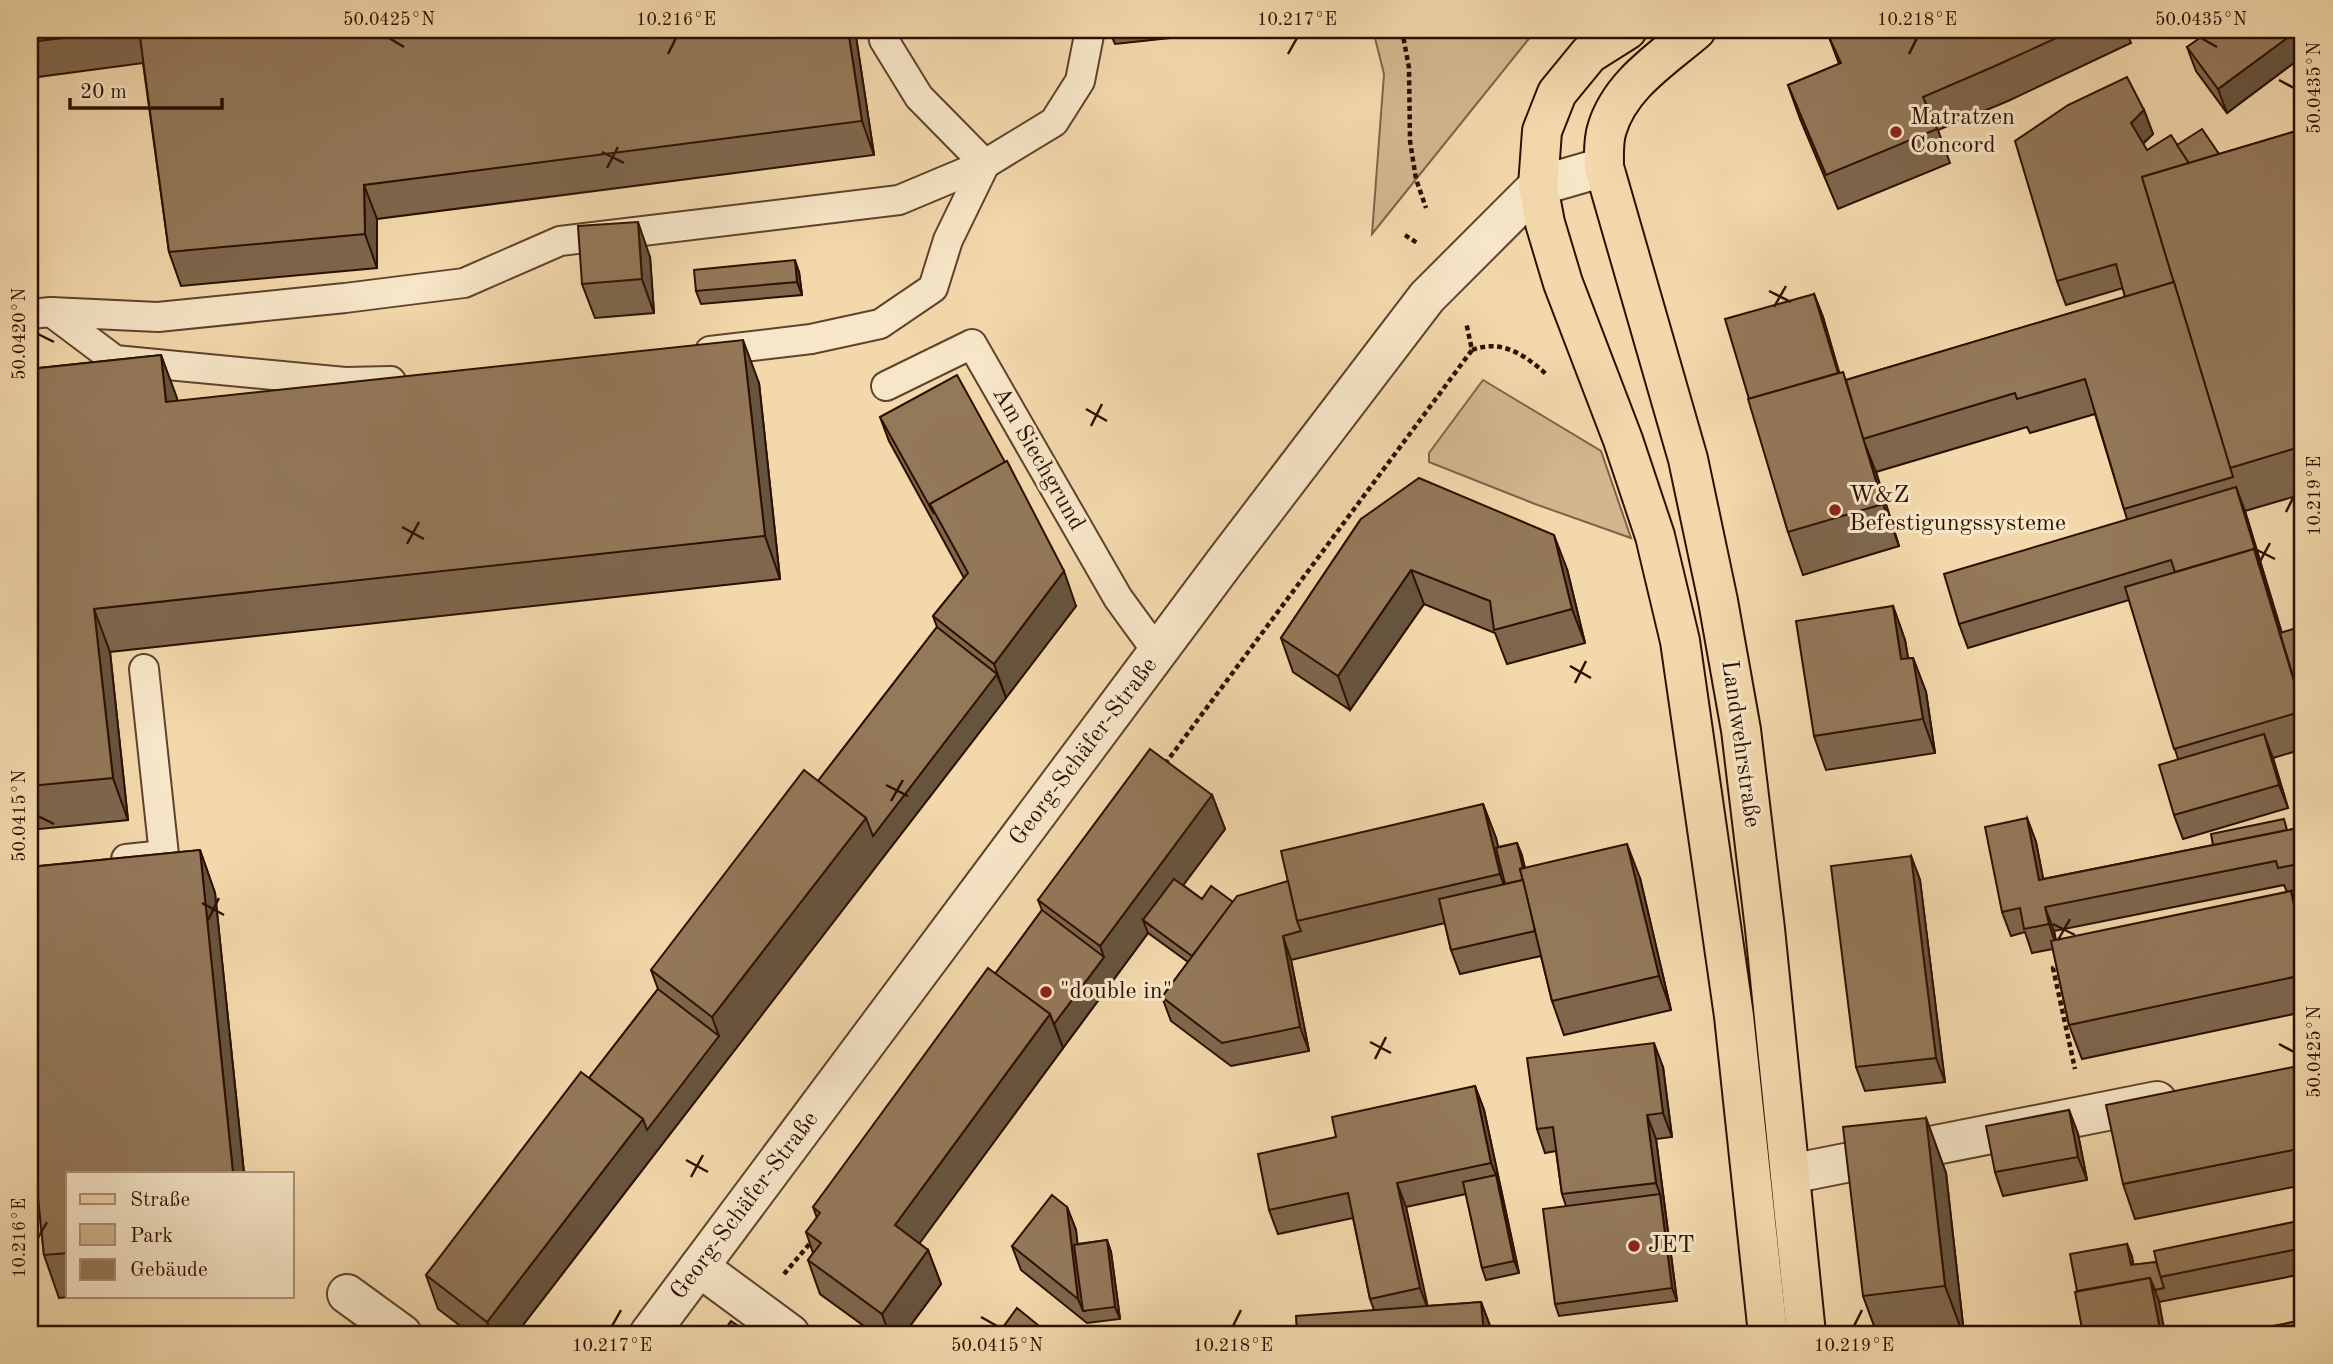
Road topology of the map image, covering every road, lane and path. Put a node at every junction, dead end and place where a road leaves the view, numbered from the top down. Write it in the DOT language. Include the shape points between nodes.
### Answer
graph roads {
  1 [pos="882,30"];
  2 [pos="1090,30"];
  3 [pos="1402,30"];
  4 [pos="1626,30"];
  5 [pos="1696,30"];
  6 [pos="985,164"];
  7 [pos="1604,167"];
  8 [pos="1538,186"];
  9 [pos="1426,208"];
  10 [pos="1405,235"];
  11 [pos="1455,269"];
  12 [pos="40,313"];
  13 [pos="691,353"];
  14 [pos="411,380"];
  15 [pos="886,386"];
  16 [pos="1158,653"];
  17 [pos="144,669"];
  18 [pos="1159,772"];
  19 [pos="97,863"];
  20 [pos="2066,965"];
  21 [pos="2194,1094"];
  22 [pos="2085,1115"];
  23 [pos="1790,1174"];
  24 [pos="816,1237"];
  25 [pos="699,1267"];
  26 [pos="347,1294"];
  27 [pos="755,1308"];
  28 [pos="402,1334"];
  29 [pos="649,1334"];
  30 [pos="790,1334"];
  31 [pos="1768,1334"];
  32 [pos="1806,1334"];
  1 -- 6 [label="lane" via="919,97"];
  2 -- 6 [label="lane" via="1080,81 1054,122"];
  3 -- 9 [label="path" via="1409,68 1410,141"];
  4 -- 8 [label="main road" via="1589,54 1557,93 1542,131"];
  5 -- 7 [label="main road" via="1632,84 1616,104 1606,132"];
  6 -- 12 [label="lane" via="899,200 560,241 464,283 158,317"];
  6 -- 13 [label="lane" via="948,240 933,288 880,324 811,339"];
  7 -- 8 [label="street, Georg-Schäfer-Straße"];
  7 -- 23 [label="main road, Landwehrstraße" via="1688,459 1718,601 1742,744"];
  8 -- 11 [label="street, Georg-Schäfer-Straße"];
  8 -- 31 [label="main road, Landwehrstraße" via="1563,283 1654,536 1680,641 1734,1016"];
  10 -- 11 [label="path"];
  11 -- 16 [label="street, Georg-Schäfer-Straße" via="1427,297"];
  11 -- 18 [label="path" via="1472,351"];
  12 -- 14 [label="lane" via="115,360 345,382"];
  15 -- 16 [label="lane, Am Siechgrund" via="972,344 1118,598"];
  16 -- 25 [label="street, Georg-Schäfer-Straße"];
  17 -- 19 [label="lane" via="164,855"];
  20 -- 22 [label="path" via="2053,968"];
  21 -- 22 [label="street"];
  22 -- 23 [label="street"];
  23 -- 32 [label="main road, Landwehrstraße"];
  24 -- 27 [label="path"];
  25 -- 27 [label="street"];
  25 -- 29 [label="street, Georg-Schäfer-Straße"];
  26 -- 28 [label="street"];
  27 -- 30 [label="street"];
}
